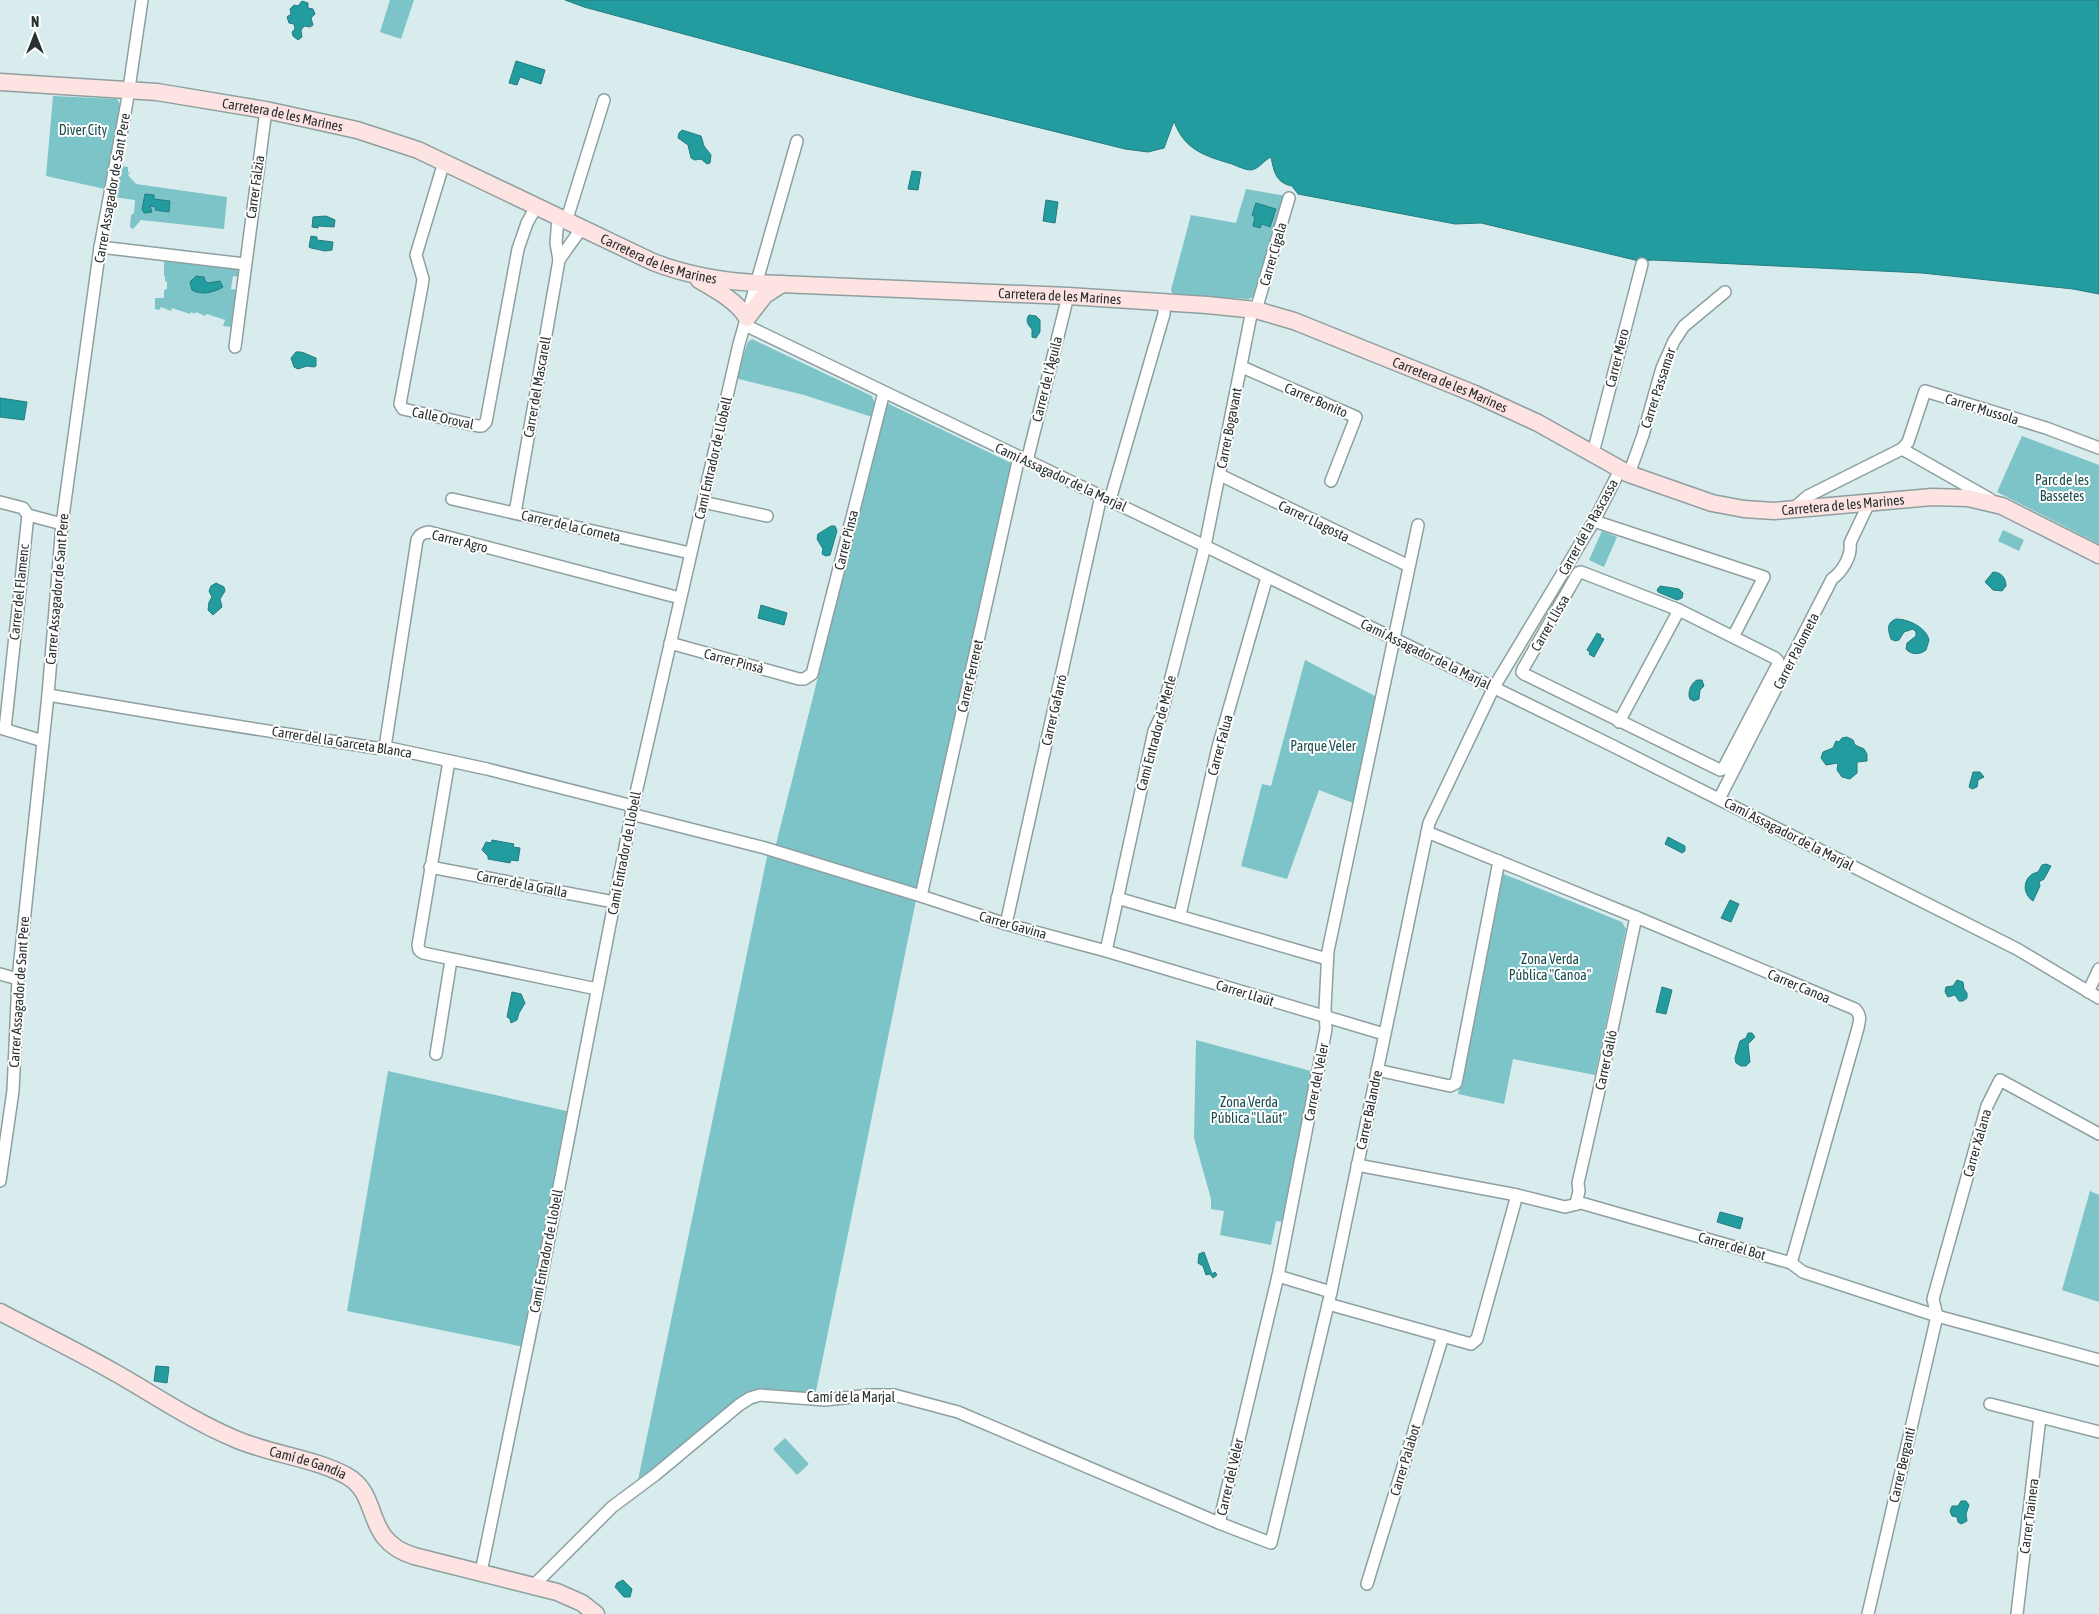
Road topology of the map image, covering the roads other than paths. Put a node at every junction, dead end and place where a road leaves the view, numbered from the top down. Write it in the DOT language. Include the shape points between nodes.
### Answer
graph roads {
  1 [pos="142,0"];
  2 [pos="0,82"];
  3 [pos="129,89"];
  4 [pos="604,100"];
  5 [pos="266,110"];
  6 [pos="797,141"];
  7 [pos="444,162"];
  8 [pos="1289,198"];
  9 [pos="536,207"];
  10 [pos="562,220"];
  11 [pos="581,229"];
  12 [pos="100,247"];
  13 [pos="559,260"];
  14 [pos="245,264"];
  15 [pos="1642,264"];
  16 [pos="687,274"];
  17 [pos="756,283"];
  18 [pos="782,284"];
  19 [pos="1725,292"];
  20 [pos="1068,296"];
  21 [pos="1164,302"];
  22 [pos="1254,310"];
  23 [pos="746,322"];
  24 [pos="235,347"];
  25 [pos="1242,367"];
  26 [pos="884,392"];
  27 [pos="2099,448"];
  28 [pos="1902,449"];
  29 [pos="1593,453"];
  30 [pos="1023,459"];
  31 [pos="1625,471"];
  32 [pos="1220,475"];
  33 [pos="1331,481"];
  34 [pos="1106,498"];
  35 [pos="452,499"];
  36 [pos="0,502"];
  37 [pos="703,502"];
  38 [pos="1869,503"];
  39 [pos="2002,506"];
  40 [pos="1792,510"];
  41 [pos="515,514"];
  42 [pos="28,515"];
  43 [pos="767,516"];
  44 [pos="1594,521"];
  45 [pos="62,524"];
  46 [pos="1418,526"];
  47 [pos="1205,546"];
  48 [pos="690,553"];
  49 [pos="2099,555"];
  50 [pos="1409,566"];
  51 [pos="1267,576"];
  52 [pos="680,598"];
  53 [pos="1679,610"];
  54 [pos="1733,637"];
  55 [pos="1394,638"];
  56 [pos="670,643"];
  57 [pos="799,679"];
  58 [pos="1494,687"];
  59 [pos="48,695"];
  60 [pos="1619,722"];
  61 [pos="2,729"];
  62 [pos="43,741"];
  63 [pos="386,747"];
  64 [pos="449,761"];
  65 [pos="1719,800"];
  66 [pos="632,810"];
  67 [pos="1427,832"];
  68 [pos="1499,861"];
  69 [pos="430,866"];
  70 [pos="921,896"];
  71 [pos="1118,898"];
  72 [pos="614,902"];
  73 [pos="1180,915"];
  74 [pos="1636,917"];
  75 [pos="1006,924"];
  76 [pos="1106,951"];
  77 [pos="1327,959"];
  78 [pos="451,960"];
  79 [pos="2099,969"];
  80 [pos="0,974"];
  81 [pos="18,979"];
  82 [pos="597,989"];
  83 [pos="2088,992"];
  84 [pos="2099,998"];
  85 [pos="1326,1018"];
  86 [pos="1384,1034"];
  87 [pos="436,1054"];
  88 [pos="1377,1070"];
  89 [pos="2099,1134"];
  90 [pos="1357,1165"];
  91 [pos="0,1181"];
  92 [pos="1517,1195"];
  93 [pos="1576,1204"];
  94 [pos="1791,1263"];
  95 [pos="1278,1276"];
  96 [pos="1329,1298"];
  97 [pos="0,1312"];
  98 [pos="1937,1316"];
  99 [pos="1442,1336"];
  100 [pos="2099,1360"];
  101 [pos="1990,1404"];
  102 [pos="2040,1417"];
  103 [pos="2099,1432"];
  104 [pos="1219,1523"];
  105 [pos="1271,1543"];
  106 [pos="481,1572"];
  107 [pos="1367,1584"];
  108 [pos="534,1585"];
  109 [pos="596,1614"];
  110 [pos="1868,1614"];
  111 [pos="2017,1614"];
  1 -- 3 [label="street, Carrer Assagador de Sant Pere"];
  2 -- 3 [label="main road, Carretera de les Marines"];
  3 -- 5 [label="main road, Carretera de les Marines"];
  3 -- 12 [label="street, Carrer Assagador de Sant Pere"];
  4 -- 10 [label="street, Carrer del Mascarell"];
  5 -- 7 [label="main road, Carretera de les Marines" via="371,134"];
  5 -- 14 [label="street, Carrer Falzia"];
  6 -- 17 [label="street, Camí Entrador de Llobell"];
  7 -- 9 [label="main road, Carretera de les Marines"];
  7 -- 9 [label="street, Calle Oroval" via="416,255 423,279 400,404 403,409 478,426 486,422 518,248"];
  8 -- 22 [label="street, Carrer Cigala"];
  9 -- 10 [label="main road, Carretera de les Marines"];
  10 -- 11 [label="main road, Carretera de les Marines"];
  10 -- 13 [label="street, Carrer del Mascarell" via="556,243"];
  11 -- 13 [label="street, Carrer del Mascarell"];
  11 -- 16 [label="main road, Carretera de les Marines"];
  12 -- 14 [label="street"];
  12 -- 45 [label="street, Carrer Assagador de Sant Pere"];
  13 -- 41 [label="street, Carrer del Mascarell"];
  14 -- 24 [label="street, Carrer Falzia"];
  15 -- 29 [label="street, Carrer Mero"];
  16 -- 17 [label="main road, Carretera de les Marines"];
  16 -- 23 [label="main road" via="715,289 741,310"];
  17 -- 18 [label="main road, Carretera de les Marines"];
  17 -- 23 [label="street, Camí Entrador de Llobell"];
  18 -- 20 [label="main road, Carretera de les Marines"];
  18 -- 23 [label="main road" via="765,295"];
  19 -- 31 [label="street, Carrer Passamar" via="1684,326 1674,341 1662,368 1643,435"];
  20 -- 21 [label="main road, Carretera de les Marines"];
  20 -- 30 [label="street, Carrer de l'Àguila"];
  21 -- 22 [label="main road, Carretera de les Marines"];
  21 -- 34 [label="street, Carrer Gafarró" via="1164,314"];
  22 -- 25 [label="street, Carrer Bogavant"];
  22 -- 29 [label="main road, Carretera de les Marines" via="1294,321 1475,394"];
  23 -- 26 [label="street, Camí Assagador de la Marjal"];
  23 -- 37 [label="street, Camí Entrador de Llobell"];
  25 -- 32 [label="street, Carrer Bogavant"];
  25 -- 33 [label="street, Carrer Bonito" via="1356,417"];
  26 -- 30 [label="street, Camí Assagador de la Marjal"];
  26 -- 57 [label="street, Carrer Pinsa" via="812,674"];
  27 -- 28 [label="street, Carrer Mussola" via="2046,428 1925,391 1908,442"];
  28 -- 39 [label="street"];
  28 -- 40 [label="street" via="1808,496"];
  29 -- 31 [label="main road, Carretera de les Marines"];
  30 -- 34 [label="street, Camí Assagador de la Marjal"];
  30 -- 70 [label="street, Carrer Ferreret"];
  31 -- 40 [label="main road, Carretera de les Marines" via="1723,506 1758,511"];
  31 -- 44 [label="street, Carrer de la Rascassa"];
  32 -- 47 [label="street, Carrer Bogavant"];
  32 -- 50 [label="street, Carrer Llagosta"];
  34 -- 47 [label="street, Camí Assagador de la Marjal"];
  34 -- 75 [label="street, Carrer Gafarró"];
  35 -- 41 [label="street, Carrer de la Corneta"];
  36 -- 42 [label="street" via="23,508"];
  37 -- 43 [label="street"];
  37 -- 48 [label="street, Camí Entrador de Llobell"];
  38 -- 39 [label="main road, Carretera de les Marines" via="1950,496"];
  38 -- 40 [label="main road, Carretera de les Marines"];
  38 -- 65 [label="street, Carrer Palometa" via="1840,574 1832,579"];
  39 -- 49 [label="main road, Carretera de les Marines"];
  41 -- 48 [label="street, Carrer de la Corneta"];
  42 -- 45 [label="street"];
  42 -- 61 [label="street, Carrer del Flamenc"];
  44 -- 54 [label="street" via="1764,577"];
  44 -- 58 [label="street, Carrer de la Rascassa"];
  45 -- 59 [label="street, Carrer Assagador de Sant Pere"];
  46 -- 50 [label="street"];
  47 -- 51 [label="street, Camí Assagador de la Marjal"];
  47 -- 71 [label="street, Camí Entrador de Merle" via="1161,716 1154,732"];
  48 -- 52 [label="street, Camí Entrador de Llobell"];
  50 -- 55 [label="street"];
  51 -- 55 [label="street, Camí Assagador de la Marjal"];
  51 -- 73 [label="street, Carrer Falua" via="1218,747"];
  52 -- 56 [label="street, Camí Entrador de Llobell"];
  52 -- 63 [label="street, Carrer Agro" via="425,532 418,540"];
  53 -- 54 [label="street, Carrer Llissa"];
  53 -- 60 [label="street"];
  53 -- 60 [label="street, Carrer Llissa" via="1578,573 1523,669 1524,674"];
  54 -- 60 [label="street, Carrer Llissa" via="1775,658 1778,664 1723,769 1718,770"];
  55 -- 58 [label="street, Camí Assagador de la Marjal"];
  55 -- 77 [label="street, Carrer del Veler"];
  56 -- 57 [label="street, Carrer Pinsà"];
  56 -- 66 [label="street, Camí Entrador de Llobell"];
  58 -- 65 [label="street, Camí Assagador de la Marjal"];
  58 -- 67 [label="street, Carrer Balandre"];
  59 -- 62 [label="street, Carrer Assagador de Sant Pere"];
  59 -- 63 [label="street, Carrer del la Garceta Blanca" via="376,748"];
  61 -- 62 [label="street"];
  62 -- 81 [label="street, Carrer Assagador de Sant Pere"];
  63 -- 64 [label="street, Carrer del la Garceta Blanca"];
  64 -- 66 [label="street, Carrer del la Garceta Blanca"];
  64 -- 69 [label="street"];
  65 -- 83 [label="street, Camí Assagador de la Marjal" via="2018,949"];
  66 -- 70 [label="street, Carrer Gavina"];
  66 -- 72 [label="street, Camí Entrador de Llobell"];
  67 -- 68 [label="street, Carrer Canoa"];
  67 -- 86 [label="street, Carrer Balandre"];
  68 -- 74 [label="street, Carrer Canoa"];
  68 -- 88 [label="street" via="1456,1083 1450,1086"];
  69 -- 72 [label="street, Carrer de la Gralla"];
  69 -- 78 [label="street" via="419,950"];
  70 -- 75 [label="street, Carrer Gavina"];
  71 -- 73 [label="street"];
  71 -- 76 [label="street, Camí Entrador de Merle"];
  72 -- 82 [label="street, Camí Entrador de Llobell"];
  73 -- 77 [label="street"];
  74 -- 93 [label="street, Carrer Galió"];
  74 -- 94 [label="street, Carrer Canoa" via="1855,1009 1859,1014 1858,1028"];
  75 -- 76 [label="street, Carrer Gavina"];
  76 -- 85 [label="street, Carrer Llaüt"];
  77 -- 85 [label="street, Carrer del Veler"];
  78 -- 82 [label="street"];
  78 -- 87 [label="street"];
  79 -- 83 [label="street"];
  80 -- 81 [label="street"];
  81 -- 91 [label="street, Carrer Assagador de Sant Pere" via="13,1092"];
  82 -- 106 [label="street, Camí Entrador de Llobell"];
  83 -- 84 [label="street, Camí Assagador de la Marjal"];
  85 -- 86 [label="street, Carrer Llaüt"];
  85 -- 95 [label="street, Carrer del Veler"];
  86 -- 88 [label="street, Carrer Balandre"];
  88 -- 90 [label="street, Carrer Balandre"];
  89 -- 98 [label="street, Carrer Xalana" via="2000,1080 1987,1106 1933,1299"];
  90 -- 92 [label="street, Carrer del Bot"];
  90 -- 96 [label="street, Carrer Balandre"];
  92 -- 93 [label="street, Carrer del Bot" via="1565,1207"];
  92 -- 99 [label="street" via="1476,1339 1471,1344"];
  93 -- 94 [label="street, Carrer del Bot"];
  94 -- 98 [label="street, Carrer del Bot" via="1803,1272"];
  95 -- 96 [label="street"];
  95 -- 104 [label="street, Carrer del Veler"];
  96 -- 99 [label="street"];
  96 -- 105 [label="street, Carrer Balandre"];
  97 -- 106 [label="main road, Camí de Gandia" via="229,1436 344,1474 362,1491 378,1530 392,1547 414,1556"];
  98 -- 100 [label="street, Carrer del Bot"];
  98 -- 110 [label="street, Carrer Bergantí"];
  99 -- 107 [label="street, Carrer Palabot"];
  101 -- 102 [label="street"];
  102 -- 103 [label="street"];
  102 -- 111 [label="street, Carrer Trainera"];
  104 -- 105 [label="street, Camí de la Marjal"];
  104 -- 108 [label="street, Camí de la Marjal" via="958,1412 894,1395 825,1400 760,1395 739,1405 612,1507"];
  106 -- 108 [label="main road, Camí de Gandia"];
  108 -- 109 [label="main road, Camí de Gandia" via="571,1598"];
}
